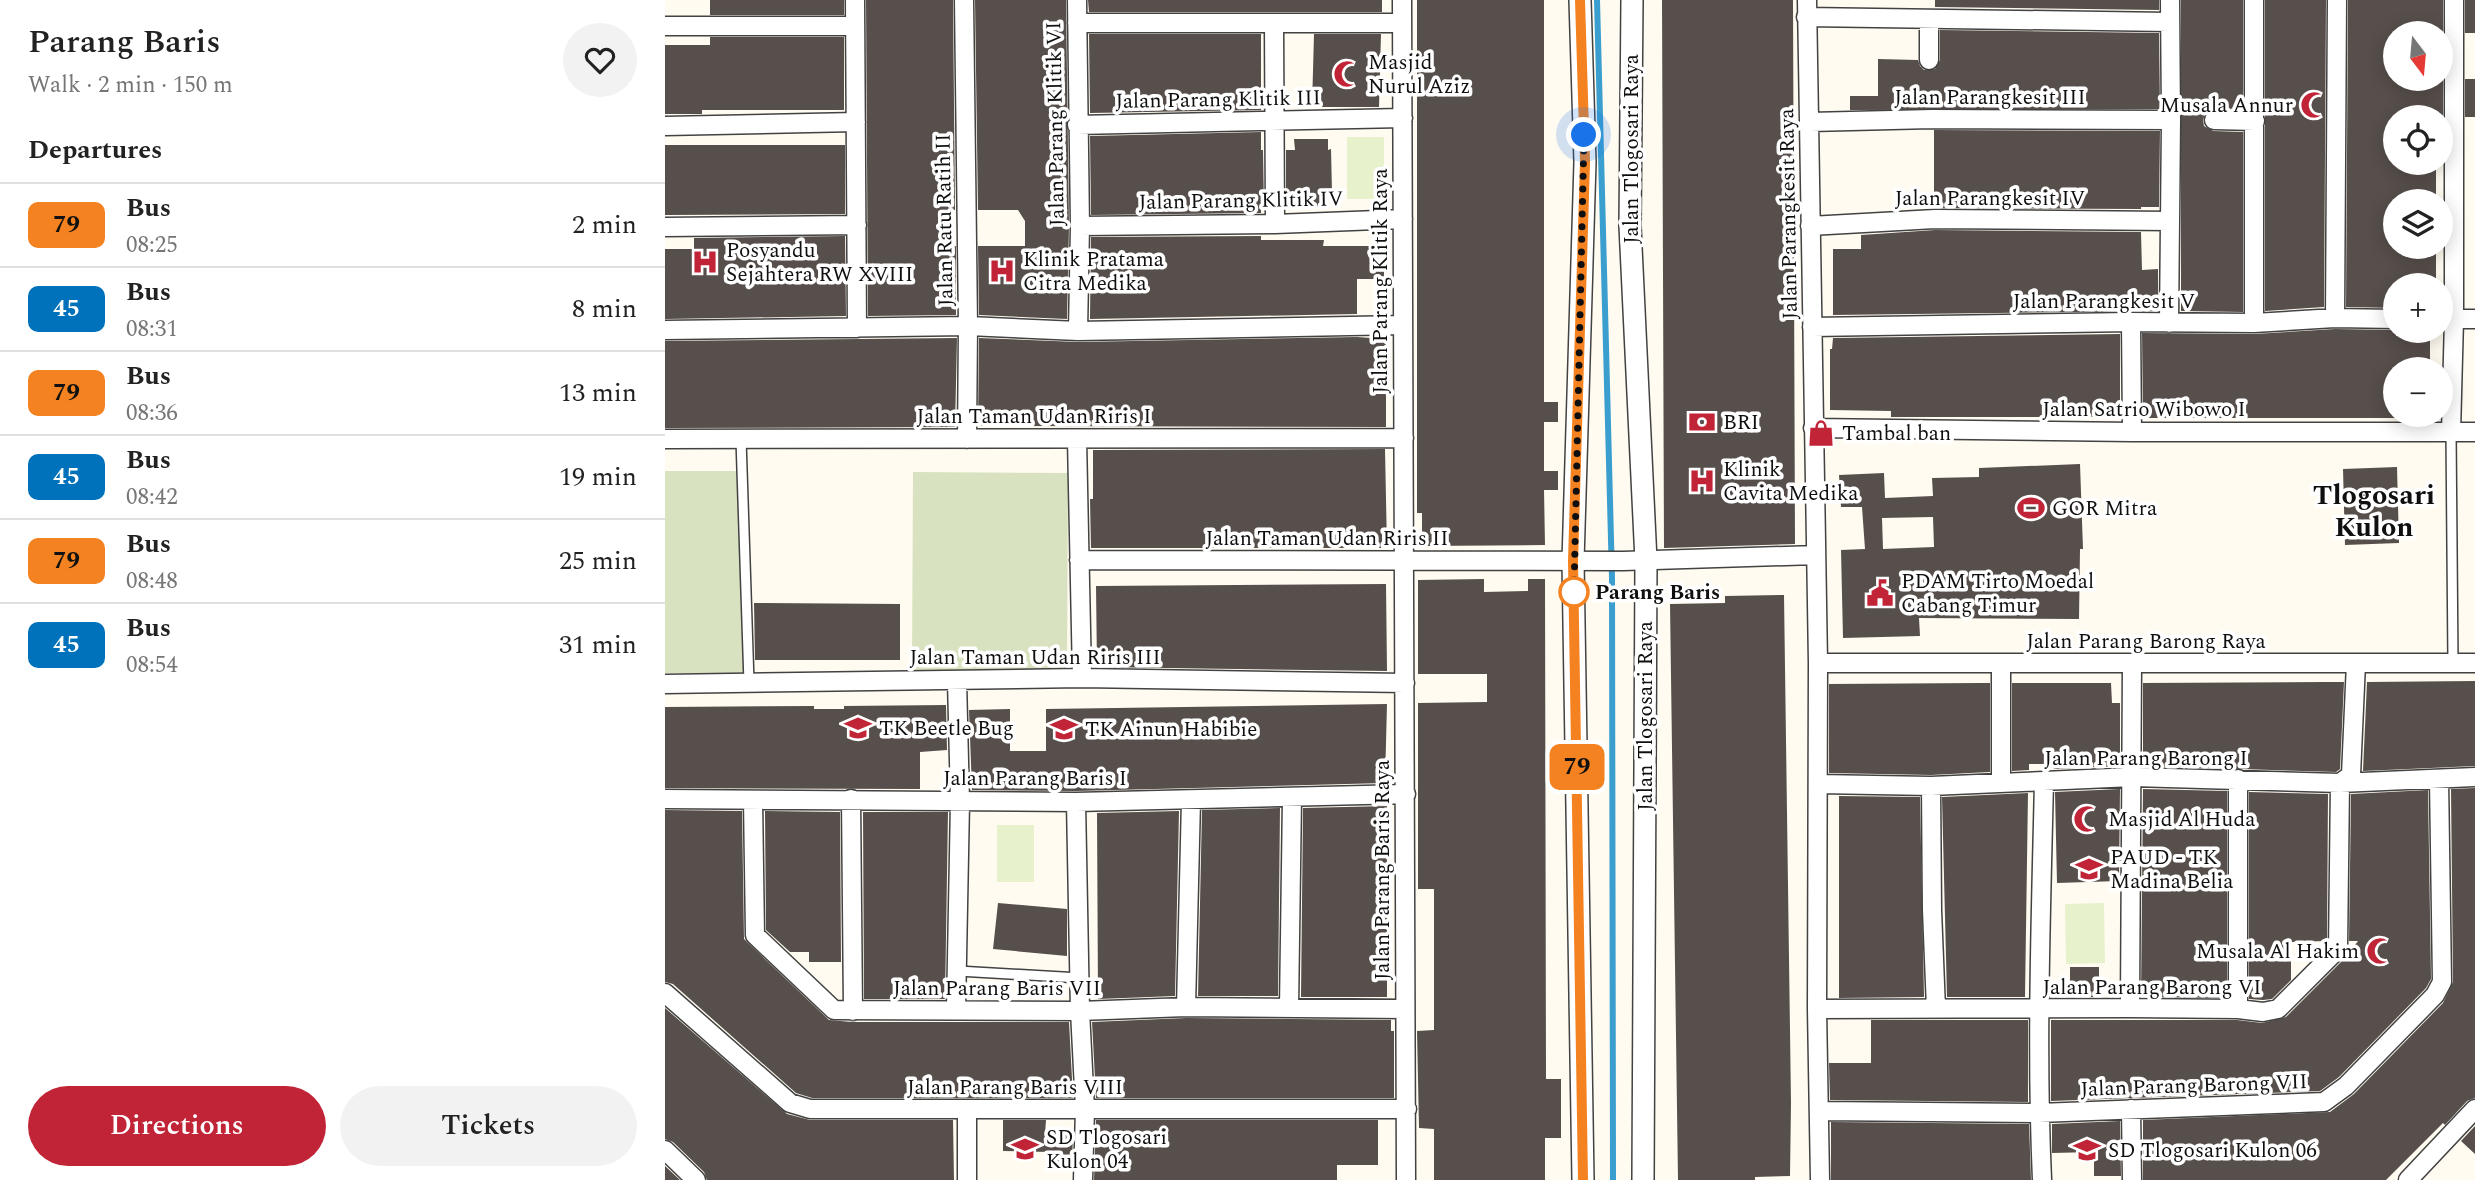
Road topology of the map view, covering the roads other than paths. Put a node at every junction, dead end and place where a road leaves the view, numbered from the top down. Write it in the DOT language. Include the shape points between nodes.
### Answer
graph roads {
  1 [pos="855,0"];
  2 [pos="964,0"];
  3 [pos="1077,0"];
  4 [pos="1402,0"];
  5 [pos="1580,0"];
  6 [pos="1632,0"];
  7 [pos="2170,0"];
  8 [pos="2254,0"];
  9 [pos="2337,0"];
  10 [pos="2454,0"];
  11 [pos="1806,9"];
  12 [pos="1929,20"];
  13 [pos="2170,22"];
  14 [pos="1076,23"];
  15 [pos="1274,23"];
  16 [pos="1402,23"];
  17 [pos="665,26"];
  18 [pos="853,26"];
  19 [pos="1929,60"];
  20 [pos="1403,118"];
  21 [pos="2171,120"];
  22 [pos="2214,120"];
  23 [pos="1275,121"];
  24 [pos="2255,121"];
  25 [pos="856,122"];
  26 [pos="1809,122"];
  27 [pos="1077,125"];
  28 [pos="665,126"];
  29 [pos="1403,219"];
  30 [pos="2170,221"];
  31 [pos="1275,224"];
  32 [pos="857,225"];
  33 [pos="1080,226"];
  34 [pos="1810,226"];
  35 [pos="665,227"];
  36 [pos="2449,273"];
  37 [pos="2335,318"];
  38 [pos="2383,319"];
  39 [pos="2453,319"];
  40 [pos="2475,319"];
  41 [pos="2131,321"];
  42 [pos="2169,323"];
  43 [pos="2254,323"];
  44 [pos="1403,325"];
  45 [pos="968,326"];
  46 [pos="1812,327"];
  47 [pos="856,328"];
  48 [pos="665,330"];
  49 [pos="1078,331"];
  50 [pos="2449,343"];
  51 [pos="1813,428"];
  52 [pos="2132,432"];
  53 [pos="2451,432"];
  54 [pos="2475,432"];
  55 [pos="1403,438"];
  56 [pos="665,439"];
  57 [pos="741,439"];
  58 [pos="967,439"];
  59 [pos="1077,439"];
  60 [pos="1816,555"];
  61 [pos="1079,560"];
  62 [pos="1404,561"];
  63 [pos="1579,561"];
  64 [pos="1646,561"];
  65 [pos="1818,663"];
  66 [pos="2132,663"];
  67 [pos="2356,663"];
  68 [pos="2453,663"];
  69 [pos="2475,663"];
  70 [pos="2001,665"];
  71 [pos="1082,678"];
  72 [pos="957,680"];
  73 [pos="749,683"];
  74 [pos="1405,683"];
  75 [pos="665,684"];
  76 [pos="2133,777"];
  77 [pos="2475,778"];
  78 [pos="2238,779"];
  79 [pos="2439,779"];
  80 [pos="2044,781"];
  81 [pos="2001,782"];
  82 [pos="2340,783"];
  83 [pos="1818,784"];
  84 [pos="1931,786"];
  85 [pos="1406,794"];
  86 [pos="1292,797"];
  87 [pos="665,799"];
  88 [pos="851,799"];
  89 [pos="753,800"];
  90 [pos="1191,800"];
  91 [pos="960,802"];
  92 [pos="1076,802"];
  93 [pos="958,971"];
  94 [pos="1080,978"];
  95 [pos="665,993"];
  96 [pos="1187,1007"];
  97 [pos="1289,1008"];
  98 [pos="2130,1008"];
  99 [pos="1405,1009"];
  100 [pos="1817,1009"];
  101 [pos="1936,1009"];
  102 [pos="2238,1009"];
  103 [pos="957,1010"];
  104 [pos="2038,1010"];
  105 [pos="853,1012"];
  106 [pos="1080,1012"];
  107 [pos="1407,1109"];
  108 [pos="2475,1109"];
  109 [pos="1085,1110"];
  110 [pos="2131,1110"];
  111 [pos="967,1111"];
  112 [pos="1819,1111"];
  113 [pos="2039,1113"];
  114 [pos="665,1150"];
  115 [pos="696,1180"];
  116 [pos="967,1180"];
  117 [pos="1083,1180"];
  118 [pos="1406,1180"];
  119 [pos="1583,1180"];
  120 [pos="1643,1180"];
  121 [pos="1820,1180"];
  122 [pos="2042,1180"];
  123 [pos="2132,1180"];
  124 [pos="2408,1180"];
  1 -- 18 [label="street"];
  2 -- 45 [label="street, Jalan Ratu Ratih II"];
  3 -- 14 [label="street, Jalan Parang Klitik VI"];
  4 -- 16 [label="street, Jalan Parang Klitik Raya"];
  5 -- 63 [label="street" via="1585,162"];
  6 -- 64 [label="street, Jalan Tlogosari Raya" via="1630,226"];
  7 -- 13 [label="street"];
  8 -- 24 [label="street"];
  9 -- 37 [label="street"];
  10 -- 36 [label="street"];
  11 -- 12 [label="street"];
  11 -- 26 [label="street, Jalan Parangkesit Raya"];
  12 -- 13 [label="street"];
  12 -- 19 [label="street"];
  13 -- 21 [label="street"];
  14 -- 15 [label="street"];
  14 -- 27 [label="street, Jalan Parang Klitik VI"];
  15 -- 16 [label="street"];
  15 -- 23 [label="street"];
  16 -- 20 [label="street, Jalan Parang Klitik Raya"];
  17 -- 18 [label="street"];
  18 -- 25 [label="street"];
  20 -- 23 [label="street, Jalan Parang Klitik III"];
  20 -- 29 [label="street, Jalan Parang Klitik Raya"];
  21 -- 26 [label="street, Jalan Parangkesit III"];
  21 -- 30 [label="street"];
  22 -- 24 [label="street"];
  23 -- 27 [label="street, Jalan Parang Klitik III"];
  23 -- 31 [label="street"];
  24 -- 43 [label="street"];
  25 -- 28 [label="street"];
  25 -- 32 [label="street"];
  26 -- 34 [label="street, Jalan Parangkesit Raya"];
  27 -- 33 [label="street, Jalan Parang Klitik VI"];
  29 -- 31 [label="street, Jalan Parang Klitik IV"];
  29 -- 44 [label="street, Jalan Parang Klitik Raya"];
  30 -- 34 [label="street, Jalan Parangkesit IV" via="1935,219"];
  30 -- 42 [label="street"];
  31 -- 33 [label="street, Jalan Parang Klitik IV"];
  32 -- 35 [label="street"];
  32 -- 47 [label="street"];
  33 -- 49 [label="street, Jalan Parang Klitik VI"];
  34 -- 46 [label="street, Jalan Parangkesit Raya"];
  37 -- 38 [label="street, Jalan Parangkesit V"];
  37 -- 43 [label="street, Jalan Parangkesit V"];
  39 -- 40 [label="street"];
  41 -- 42 [label="street, Jalan Parangkesit V"];
  41 -- 46 [label="street, Jalan Parangkesit V"];
  41 -- 52 [label="street"];
  42 -- 43 [label="street, Jalan Parangkesit V"];
  44 -- 49 [label="street"];
  44 -- 55 [label="street, Jalan Parang Klitik Raya"];
  45 -- 47 [label="street"];
  45 -- 49 [label="street"];
  45 -- 58 [label="street, Jalan Ratu Ratih II"];
  46 -- 51 [label="street, Jalan Parangkesit Raya"];
  47 -- 48 [label="street"];
  50 -- 53 [label="street"];
  51 -- 52 [label="street, Jalan Satrio Wibowo I"];
  51 -- 60 [label="street"];
  52 -- 53 [label="street, Jalan Satrio Wibowo I"];
  53 -- 54 [label="street, Jalan Satrio Wibowo I"];
  53 -- 68 [label="lane"];
  55 -- 59 [label="street, Jalan Taman Udan Riris I"];
  55 -- 62 [label="street, Jalan Parang Klitik Raya"];
  56 -- 57 [label="street, Jalan Taman Udan Riris I"];
  57 -- 58 [label="street, Jalan Taman Udan Riris I"];
  57 -- 73 [label="lane"];
  58 -- 59 [label="street, Jalan Taman Udan Riris I"];
  59 -- 61 [label="street"];
  60 -- 64 [label="street, Jalan Taman Udan Riris II"];
  60 -- 65 [label="street"];
  61 -- 62 [label="street, Jalan Taman Udan Riris II"];
  61 -- 71 [label="street"];
  62 -- 63 [label="street, Jalan Taman Udan Riris II"];
  62 -- 74 [label="street, Jalan Parang Baris Raya"];
  63 -- 64 [label="street, Jalan Taman Udan Riris II"];
  63 -- 119 [label="street"];
  64 -- 120 [label="street, Jalan Tlogosari Raya"];
  65 -- 70 [label="street, Jalan Parang Barong Raya"];
  65 -- 83 [label="street"];
  66 -- 67 [label="street, Jalan Parang Barong Raya"];
  66 -- 70 [label="street, Jalan Parang Barong Raya"];
  66 -- 76 [label="street"];
  67 -- 68 [label="street, Jalan Parang Barong Raya"];
  67 -- 82 [label="street" via="2351,775"];
  68 -- 69 [label="street, Jalan Parang Barong Raya"];
  70 -- 81 [label="street"];
  71 -- 72 [label="street, Jalan Taman Udan Riris III"];
  71 -- 74 [label="street, Jalan Taman Udan Riris III"];
  72 -- 73 [label="street, Jalan Taman Udan Riris III"];
  72 -- 91 [label="street"];
  73 -- 75 [label="street, Jalan Taman Udan Riris III"];
  74 -- 85 [label="street, Jalan Parang Baris Raya"];
  76 -- 78 [label="street, Jalan Parang Barong I"];
  76 -- 80 [label="street, Jalan Parang Barong I"];
  76 -- 98 [label="street"];
  77 -- 79 [label="street, Jalan Parang Barong I"];
  78 -- 82 [label="street, Jalan Parang Barong I"];
  78 -- 102 [label="street"];
  79 -- 82 [label="street, Jalan Parang Barong I"];
  79 -- 110 [label="street, Jalan Parang Barong VII" via="2442,982 2435,996 2346,1086 2324,1102"];
  80 -- 81 [label="street, Jalan Parang Barong I"];
  80 -- 104 [label="street"];
  81 -- 84 [label="street, Jalan Parang Barong I"];
  82 -- 102 [label="street, Jalan Parang Barong VI" via="2338,949 2277,1009"];
  83 -- 84 [label="street, Jalan Parang Barong I"];
  83 -- 100 [label="street"];
  84 -- 101 [label="street"];
  85 -- 86 [label="street, Jalan Parang Baris I"];
  85 -- 99 [label="street, Jalan Parang Baris Raya"];
  86 -- 90 [label="street, Jalan Parang Baris I"];
  86 -- 97 [label="street"];
  87 -- 89 [label="street, Jalan Parang Baris I"];
  88 -- 89 [label="street, Jalan Parang Baris I"];
  88 -- 91 [label="street, Jalan Parang Baris I"];
  88 -- 105 [label="street"];
  89 -- 105 [label="street, Jalan Parang Baris VII" via="755,935 834,1010"];
  90 -- 92 [label="street, Jalan Parang Baris I"];
  90 -- 96 [label="street"];
  91 -- 92 [label="street, Jalan Parang Baris I"];
  91 -- 93 [label="street"];
  92 -- 94 [label="street"];
  93 -- 94 [label="lane"];
  93 -- 103 [label="street"];
  94 -- 106 [label="street"];
  95 -- 111 [label="street, Jalan Parang Baris VIII" via="790,1104 810,1109"];
  96 -- 97 [label="street, Jalan Parang Baris VII"];
  96 -- 106 [label="street, Jalan Parang Baris VII"];
  97 -- 99 [label="street, Jalan Parang Baris VII"];
  98 -- 102 [label="street, Jalan Parang Barong VI"];
  98 -- 104 [label="street, Jalan Parang Barong VI"];
  99 -- 107 [label="street, Jalan Parang Baris Raya"];
  100 -- 101 [label="street, Jalan Parang Barong VI"];
  100 -- 112 [label="street"];
  101 -- 104 [label="street, Jalan Parang Barong VI"];
  103 -- 105 [label="street, Jalan Parang Baris VII"];
  103 -- 106 [label="street, Jalan Parang Baris VII"];
  104 -- 113 [label="street"];
  106 -- 109 [label="street"];
  107 -- 109 [label="street, Jalan Parang Baris VIII"];
  107 -- 118 [label="street, Jalan Parang Baris Raya"];
  108 -- 124 [label="street"];
  109 -- 111 [label="street, Jalan Parang Baris VIII"];
  109 -- 117 [label="street"];
  110 -- 113 [label="street, Jalan Parang Barong VII"];
  110 -- 123 [label="street"];
  111 -- 116 [label="street"];
  112 -- 113 [label="street, Jalan Parang Barong VII"];
  112 -- 121 [label="street"];
  113 -- 122 [label="street"];
  114 -- 115 [label="street"];
}
